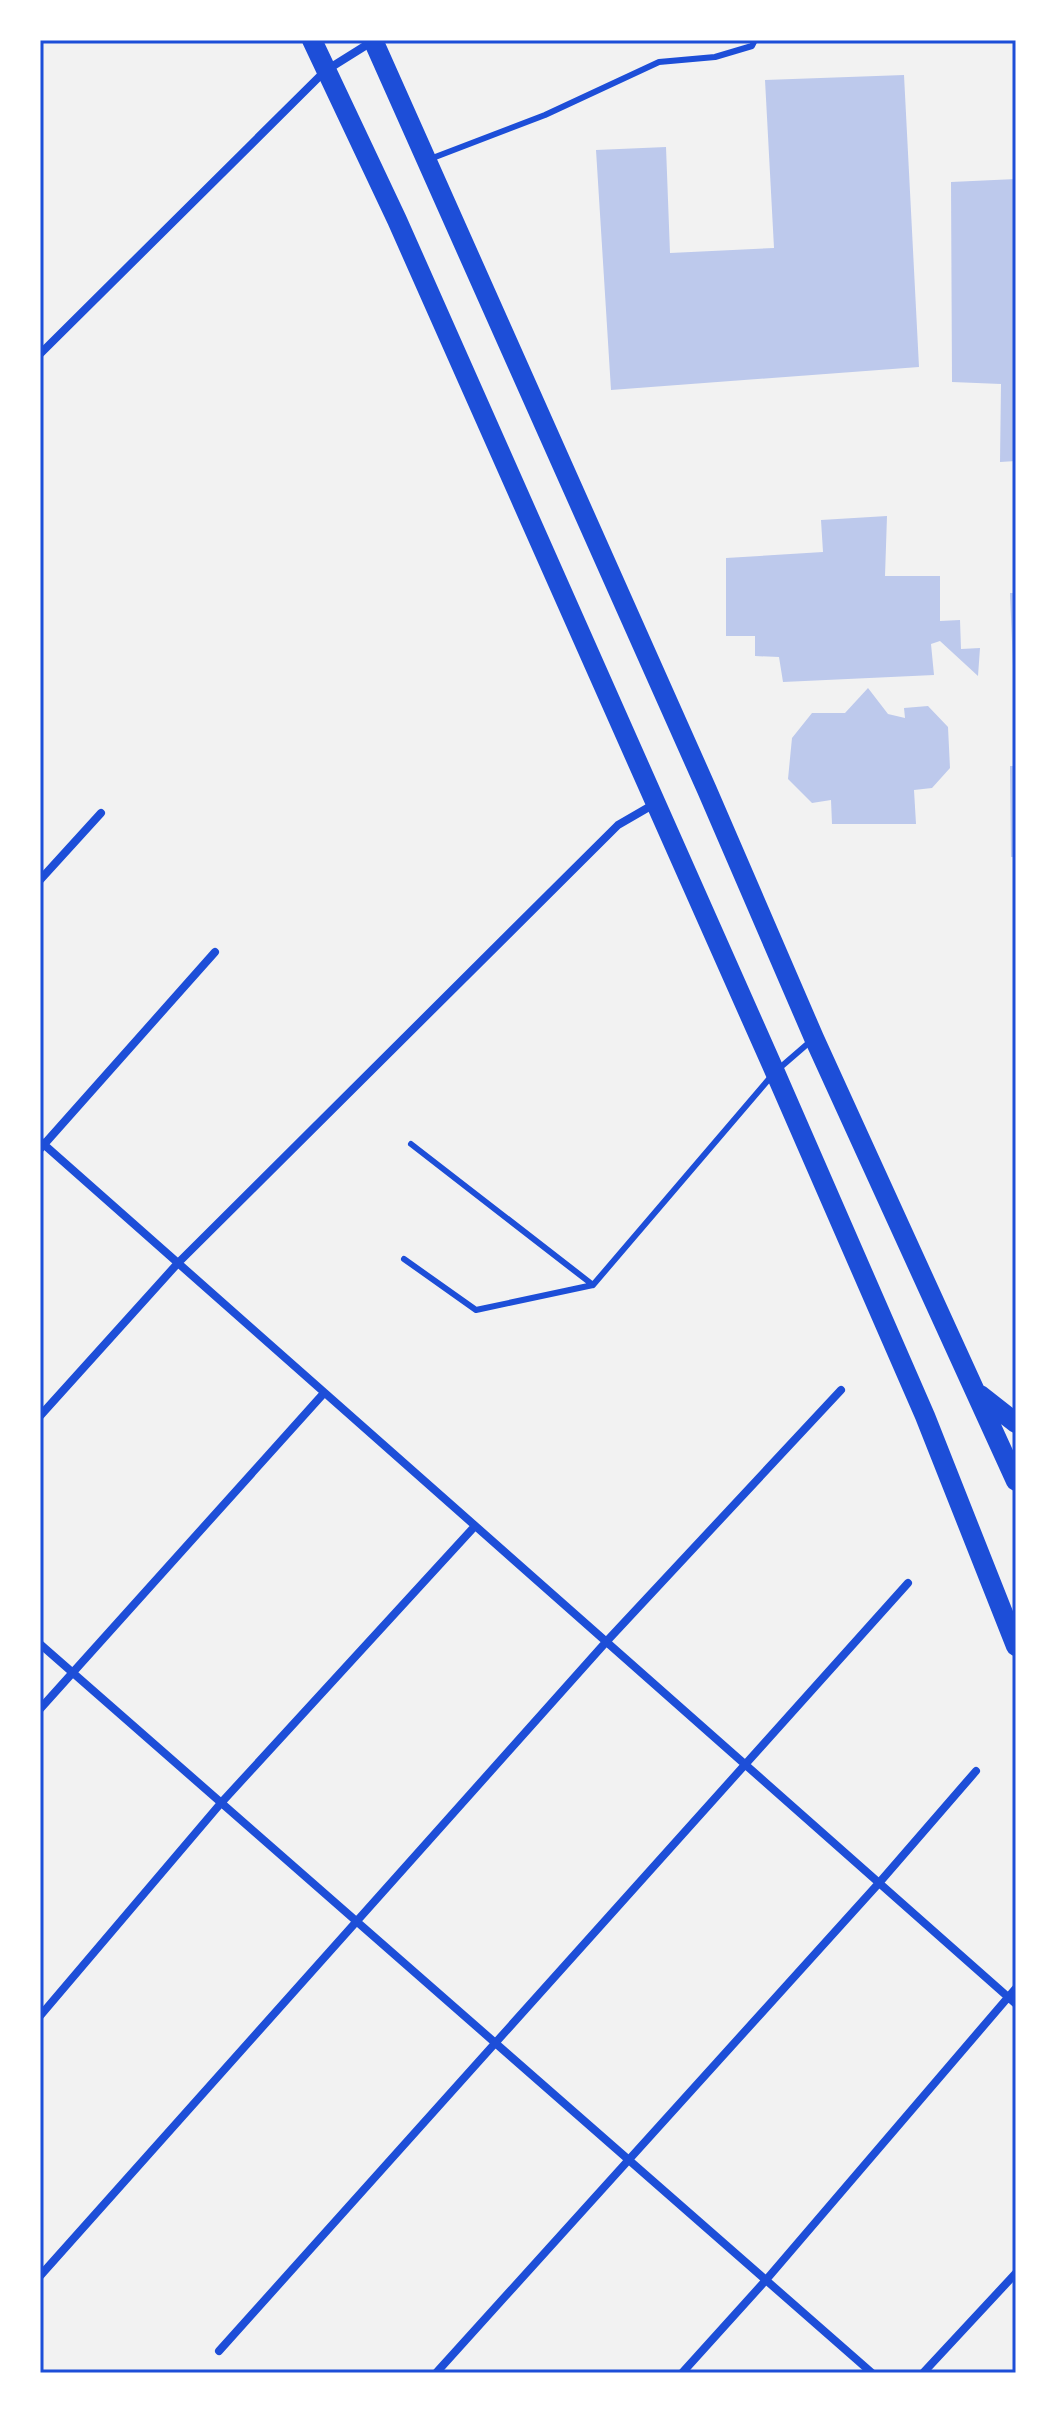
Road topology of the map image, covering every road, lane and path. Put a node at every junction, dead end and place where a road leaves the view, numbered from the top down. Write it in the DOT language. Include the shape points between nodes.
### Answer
graph roads {
  1 [pos="312,40"];
  2 [pos="373,40"];
  3 [pos="755,40"];
  4 [pos="325,71"];
  5 [pos="426,160"];
  6 [pos="40,354"];
  7 [pos="656,803"];
  8 [pos="101,813"];
  9 [pos="40,880"];
  10 [pos="215,952"];
  11 [pos="814,1038"];
  12 [pos="775,1072"];
  13 [pos="411,1144"];
  14 [pos="41,1145"];
  15 [pos="404,1259"];
  16 [pos="178,1263"];
  17 [pos="593,1285"];
  18 [pos="841,1390"];
  19 [pos="324,1393"];
  20 [pos="977,1393"];
  21 [pos="40,1416"];
  22 [pos="1016,1423"];
  23 [pos="1016,1481"];
  24 [pos="475,1526"];
  25 [pos="908,1583"];
  26 [pos="606,1642"];
  27 [pos="40,1644"];
  28 [pos="1016,1646"];
  29 [pos="73,1673"];
  30 [pos="40,1709"];
  31 [pos="745,1765"];
  32 [pos="976,1771"];
  33 [pos="221,1803"];
  34 [pos="879,1883"];
  35 [pos="355,1920"];
  36 [pos="1016,1988"];
  37 [pos="1008,1996"];
  38 [pos="1016,2004"];
  39 [pos="40,2016"];
  40 [pos="494,2042"];
  41 [pos="628,2159"];
  42 [pos="1016,2273"];
  43 [pos="40,2276"];
  44 [pos="766,2280"];
  45 [pos="219,2351"];
  46 [pos="436,2373"];
  47 [pos="682,2373"];
  48 [pos="872,2373"];
  49 [pos="923,2373"];
  1 -- 4 [label="main road"];
  2 -- 4 [label="street"];
  2 -- 5 [label="main road"];
  3 -- 5 [label="lane" via="752,46 715,57 659,62 545,115"];
  4 -- 6 [label="street"];
  4 -- 7 [label="main road" via="397,220"];
  5 -- 11 [label="main road"];
  7 -- 12 [label="main road"];
  7 -- 16 [label="street" via="618,825"];
  8 -- 9 [label="street"];
  10 -- 14 [label="street"];
  11 -- 12 [label="lane"];
  11 -- 20 [label="main road"];
  12 -- 17 [label="lane"];
  12 -- 28 [label="main road" via="925,1416"];
  13 -- 17 [label="lane"];
  14 -- 16 [label="street"];
  15 -- 17 [label="lane" via="476,1310"];
  16 -- 19 [label="street"];
  16 -- 21 [label="street"];
  18 -- 26 [label="street"];
  19 -- 24 [label="street"];
  19 -- 29 [label="street"];
  20 -- 22 [label="main road"];
  20 -- 23 [label="main road"];
  24 -- 26 [label="street"];
  24 -- 33 [label="street"];
  25 -- 31 [label="street"];
  26 -- 31 [label="street"];
  26 -- 35 [label="street"];
  27 -- 29 [label="street"];
  29 -- 30 [label="street"];
  29 -- 33 [label="street"];
  31 -- 34 [label="street"];
  31 -- 40 [label="street"];
  32 -- 34 [label="street"];
  33 -- 35 [label="street"];
  33 -- 39 [label="street"];
  34 -- 37 [label="street"];
  34 -- 41 [label="street"];
  35 -- 40 [label="street"];
  35 -- 43 [label="street"];
  36 -- 37 [label="street"];
  37 -- 38 [label="street"];
  37 -- 44 [label="street"];
  40 -- 41 [label="street"];
  40 -- 45 [label="street"];
  41 -- 44 [label="street"];
  41 -- 46 [label="street"];
  42 -- 49 [label="street"];
  44 -- 47 [label="street"];
  44 -- 48 [label="street"];
}
